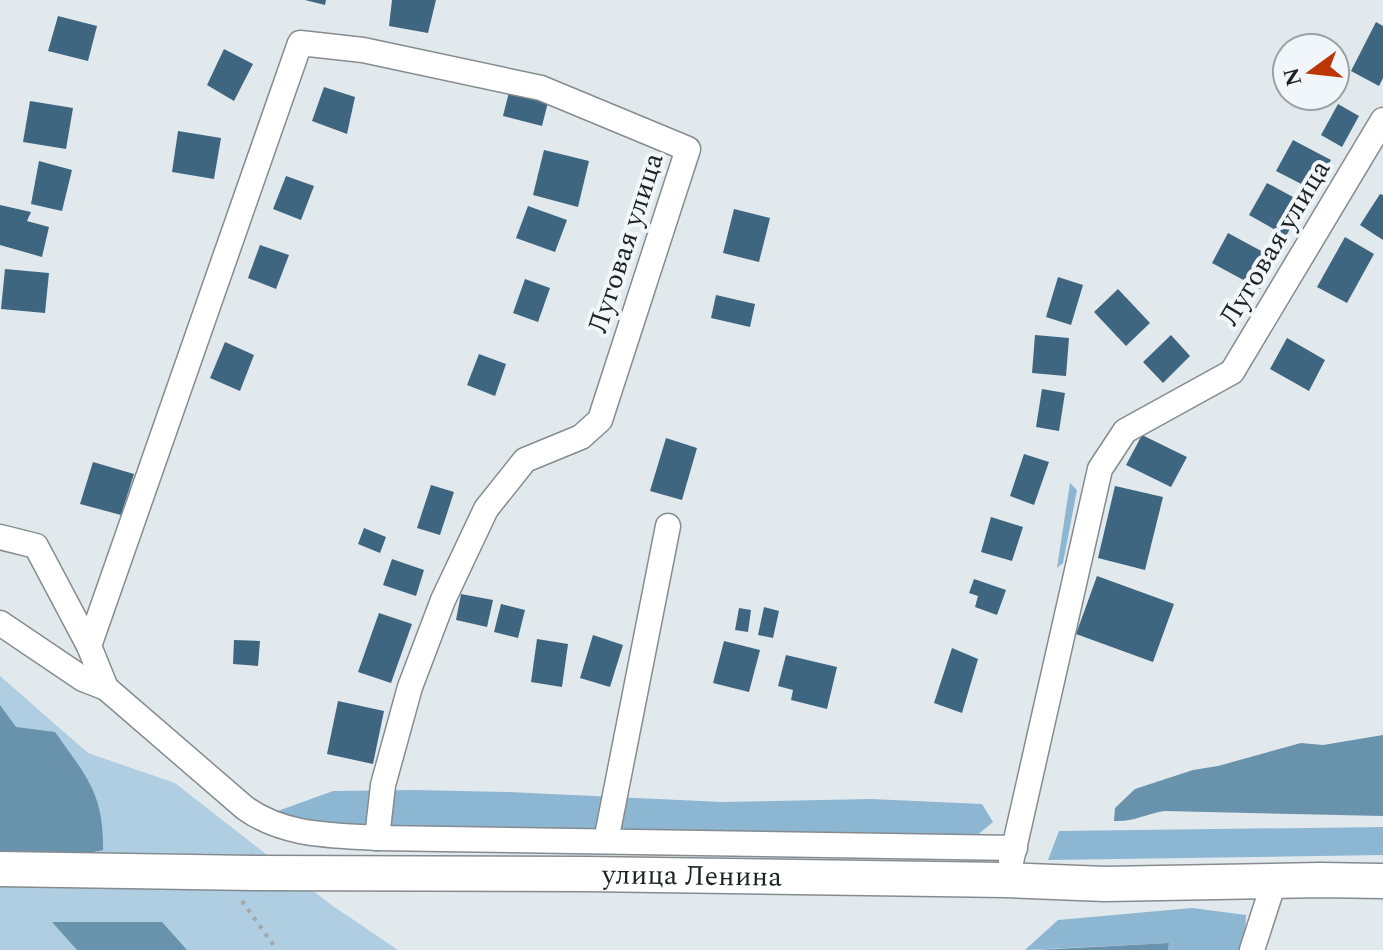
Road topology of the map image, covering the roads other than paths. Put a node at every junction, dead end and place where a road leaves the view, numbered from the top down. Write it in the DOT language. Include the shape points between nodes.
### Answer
graph roads {
  1 [pos="1383,120"];
  2 [pos="668,526"];
  3 [pos="0,537"];
  4 [pos="0,623"];
  5 [pos="89,646"];
  6 [pos="106,688"];
  7 [pos="377,838"];
  8 [pos="606,841"];
  9 [pos="1011,864"];
  10 [pos="0,869"];
  11 [pos="1383,881"];
  12 [pos="1274,882"];
  13 [pos="1252,950"];
  1 -- 9 [label="street, Луговая улица" via="1232,372 1125,431 1100,469"];
  2 -- 8 [label="street"];
  3 -- 5 [label="street" via="36,546"];
  4 -- 6 [label="street" via="83,679"];
  5 -- 6 [label="street"];
  5 -- 7 [label="street, Луговая улица" via="300,43 363,50 541,88 688,149 600,420 581,437 525,460 486,509 443,600 410,687 383,785"];
  6 -- 7 [label="street" via="264,822 289,830"];
  7 -- 8 [label="street"];
  8 -- 9 [label="street"];
  9 -- 10 [label="main road, улица Ленина, bridge" via="254,873"];
  9 -- 12 [label="main road, улица Ленина" via="1105,884"];
  11 -- 12 [label="main road, улица Ленина"];
  12 -- 13 [label="street"];
}
